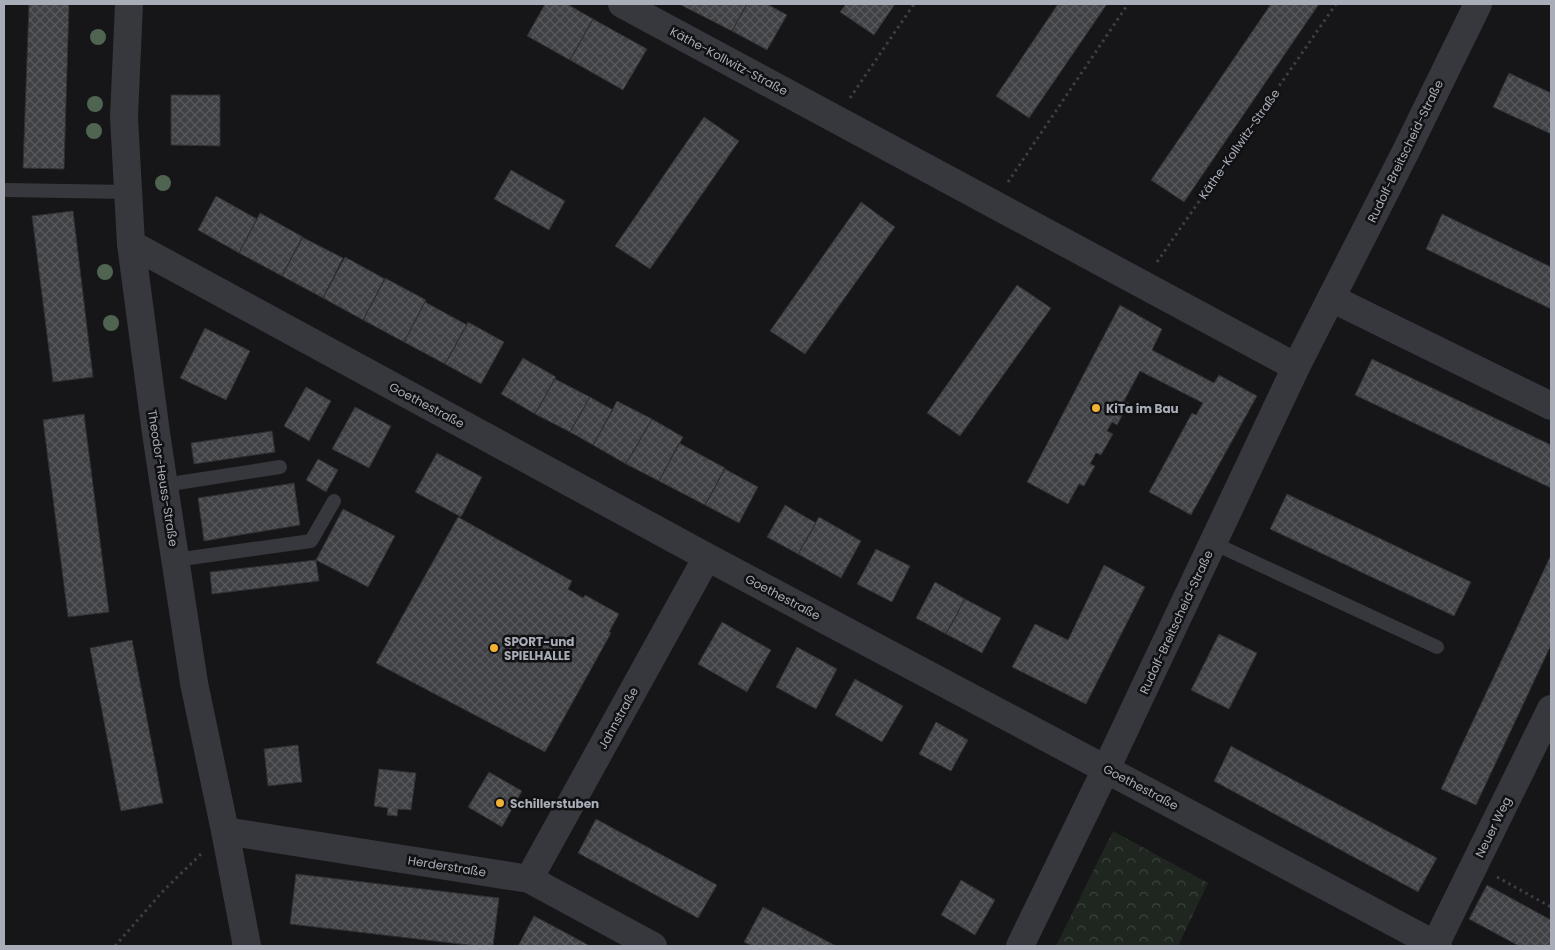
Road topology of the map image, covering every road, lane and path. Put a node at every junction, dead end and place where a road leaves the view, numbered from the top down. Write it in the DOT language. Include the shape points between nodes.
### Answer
graph roads {
  1 [pos="129,4"];
  2 [pos="622,4"];
  3 [pos="914,4"];
  4 [pos="1128,4"];
  5 [pos="1336,4"];
  6 [pos="1478,4"];
  7 [pos="835,119"];
  8 [pos="4,190"];
  9 [pos="128,192"];
  10 [pos="993,204"];
  11 [pos="131,244"];
  12 [pos="1141,284"];
  13 [pos="1331,298"];
  14 [pos="1296,367"];
  15 [pos="1551,406"];
  16 [pos="280,466"];
  17 [pos="164,485"];
  18 [pos="334,501"];
  19 [pos="1213,543"];
  20 [pos="707,557"];
  21 [pos="175,560"];
  22 [pos="1437,647"];
  23 [pos="1551,709"];
  24 [pos="1106,768"];
  25 [pos="225,831"];
  26 [pos="1474,865"];
  27 [pos="529,879"];
  28 [pos="1551,907"];
  29 [pos="114,946"];
  30 [pos="247,946"];
  31 [pos="653,946"];
  32 [pos="1020,946"];
  33 [pos="1437,946"];
  1 -- 9 [label="street, Theodor-Heuss-Straße" via="124,117"];
  2 -- 7 [label="street, Käthe-Kollwitz-Straße"];
  3 -- 7 [label="path"];
  4 -- 10 [label="path"];
  5 -- 12 [label="path, Käthe-Kollwitz-Straße"];
  6 -- 13 [label="street, Rudolf-Breitscheid-Straße"];
  7 -- 10 [label="street, Käthe-Kollwitz-Straße"];
  8 -- 9 [label="lane"];
  9 -- 11 [label="street, Theodor-Heuss-Straße"];
  10 -- 12 [label="street, Käthe-Kollwitz-Straße"];
  11 -- 17 [label="street, Theodor-Heuss-Straße"];
  11 -- 20 [label="street, Goethestraße"];
  12 -- 14 [label="street, Käthe-Kollwitz-Straße"];
  13 -- 14 [label="street, Rudolf-Breitscheid-Straße"];
  13 -- 15 [label="street"];
  14 -- 19 [label="street, Rudolf-Breitscheid-Straße"];
  16 -- 17 [label="lane"];
  17 -- 21 [label="street, Theodor-Heuss-Straße"];
  18 -- 21 [label="lane" via="311,541"];
  19 -- 22 [label="lane"];
  19 -- 24 [label="street, Rudolf-Breitscheid-Straße"];
  20 -- 24 [label="street, Goethestraße"];
  20 -- 27 [label="street, Jahnstraße"];
  21 -- 25 [label="street, Theodor-Heuss-Straße" via="194,684"];
  23 -- 26 [label="street, Neuer Weg"];
  24 -- 32 [label="street, Rudolf-Breitscheid-Straße"];
  24 -- 33 [label="street, Goethestraße"];
  25 -- 27 [label="street, Herderstraße"];
  25 -- 29 [label="path" via="164,890"];
  25 -- 30 [label="street, Theodor-Heuss-Straße"];
  26 -- 28 [label="path"];
  26 -- 33 [label="street, Neuer Weg"];
  27 -- 31 [label="street, Herderstraße"];
}
